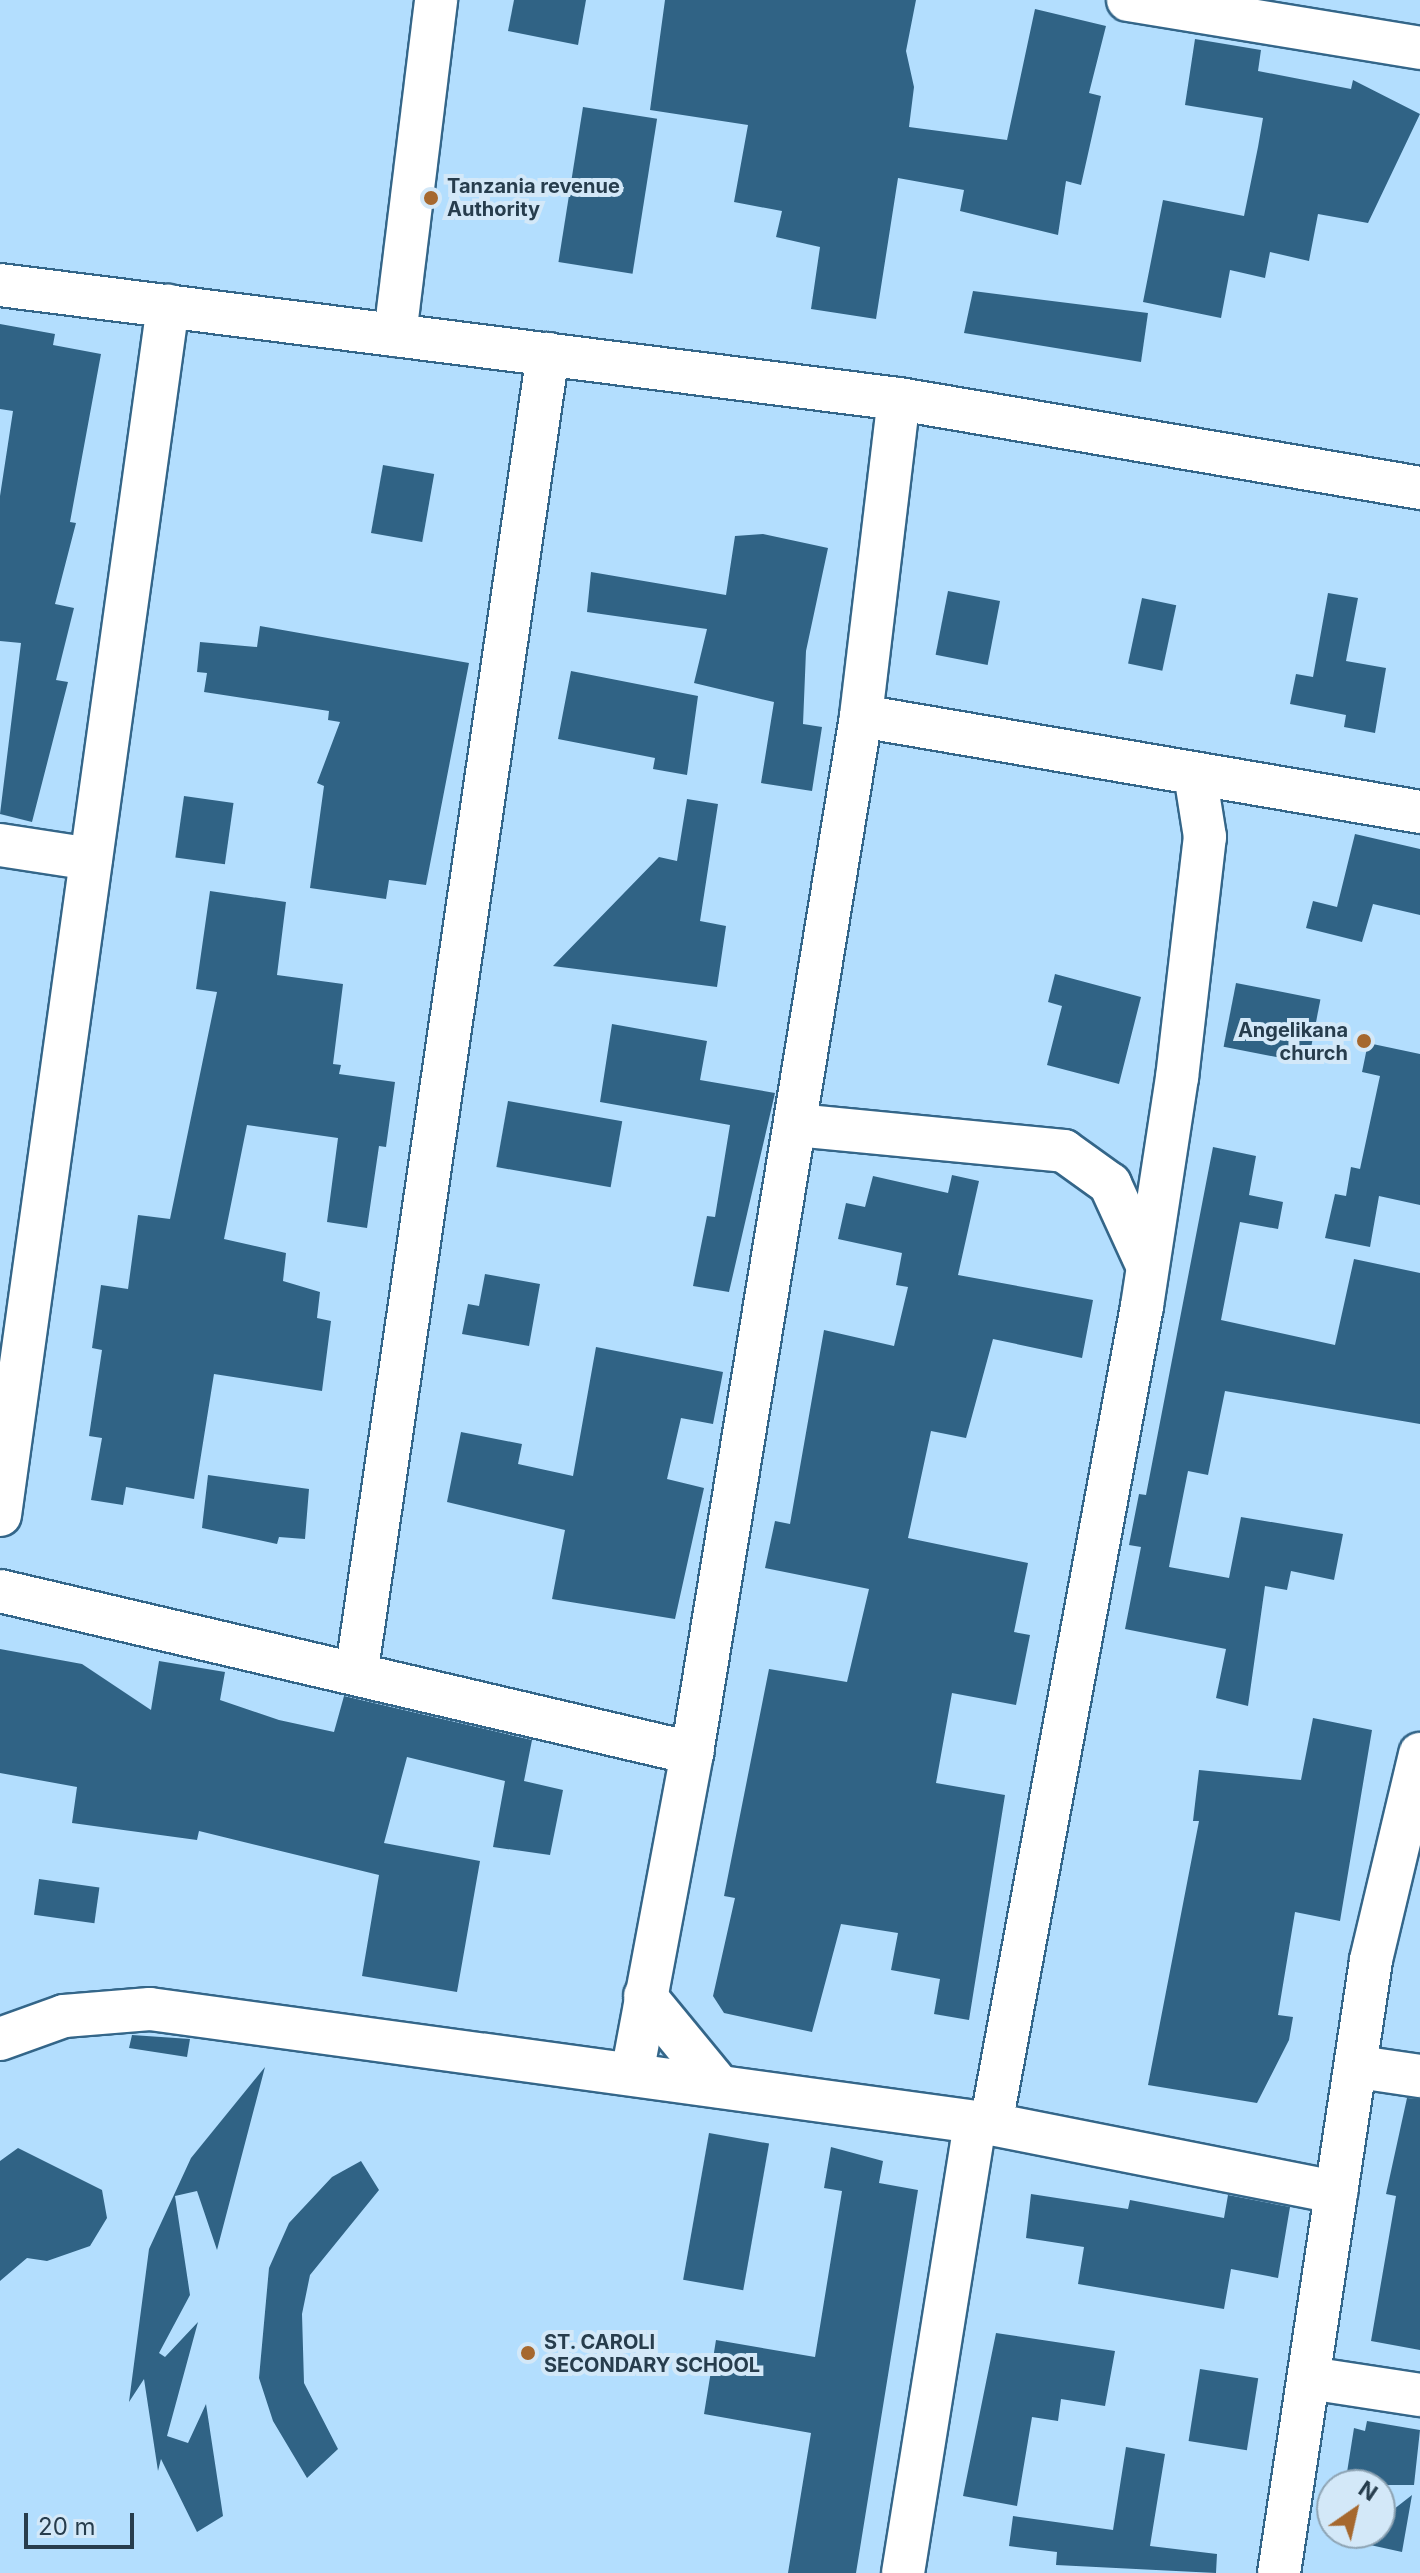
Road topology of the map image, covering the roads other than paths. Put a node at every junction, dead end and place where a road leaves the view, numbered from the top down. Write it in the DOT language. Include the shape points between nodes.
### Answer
graph roads {
  1 [pos="436,0"];
  2 [pos="1128,0"];
  3 [pos="1420,48"];
  4 [pos="0,285"];
  5 [pos="168,306"];
  6 [pos="395,335"];
  7 [pos="548,354"];
  8 [pos="899,399"];
  9 [pos="1420,488"];
  10 [pos="861,716"];
  11 [pos="1195,774"];
  12 [pos="1420,812"];
  13 [pos="0,845"];
  14 [pos="91,859"];
  15 [pos="796,1125"];
  16 [pos="1147,1266"];
  17 [pos="0,1515"];
  18 [pos="0,1591"];
  19 [pos="357,1669"];
  20 [pos="692,1753"];
  21 [pos="1420,1754"];
  22 [pos="645,1996"];
  23 [pos="0,2039"];
  24 [pos="1359,2067"];
  25 [pos="632,2074"];
  26 [pos="1420,2076"];
  27 [pos="719,2086"];
  28 [pos="983,2124"];
  29 [pos="1336,2192"];
  30 [pos="1309,2378"];
  31 [pos="1420,2395"];
  32 [pos="903,2573"];
  33 [pos="1279,2573"];
  1 -- 6 [label="street"];
  2 -- 3 [label="street"];
  4 -- 5 [label="street"];
  5 -- 6 [label="street"];
  5 -- 14 [label="street"];
  6 -- 7 [label="street"];
  7 -- 8 [label="street"];
  7 -- 19 [label="street"];
  8 -- 9 [label="street"];
  8 -- 10 [label="street"];
  10 -- 11 [label="street"];
  10 -- 15 [label="street"];
  11 -- 12 [label="street"];
  11 -- 16 [label="street" via="1205,837"];
  13 -- 14 [label="street"];
  14 -- 17 [label="street"];
  15 -- 16 [label="street" via="1064,1151 1110,1184"];
  15 -- 20 [label="street"];
  16 -- 28 [label="street"];
  18 -- 19 [label="street"];
  19 -- 20 [label="street"];
  20 -- 22 [label="street"];
  21 -- 24 [label="street" via="1371,1960"];
  22 -- 25 [label="street"];
  22 -- 27 [label="street"];
  23 -- 25 [label="street" via="64,2016 150,2009"];
  24 -- 26 [label="street"];
  24 -- 29 [label="street"];
  25 -- 27 [label="street"];
  27 -- 28 [label="street"];
  28 -- 29 [label="street"];
  28 -- 32 [label="street"];
  29 -- 30 [label="street"];
  30 -- 31 [label="street"];
  30 -- 33 [label="street"];
}
